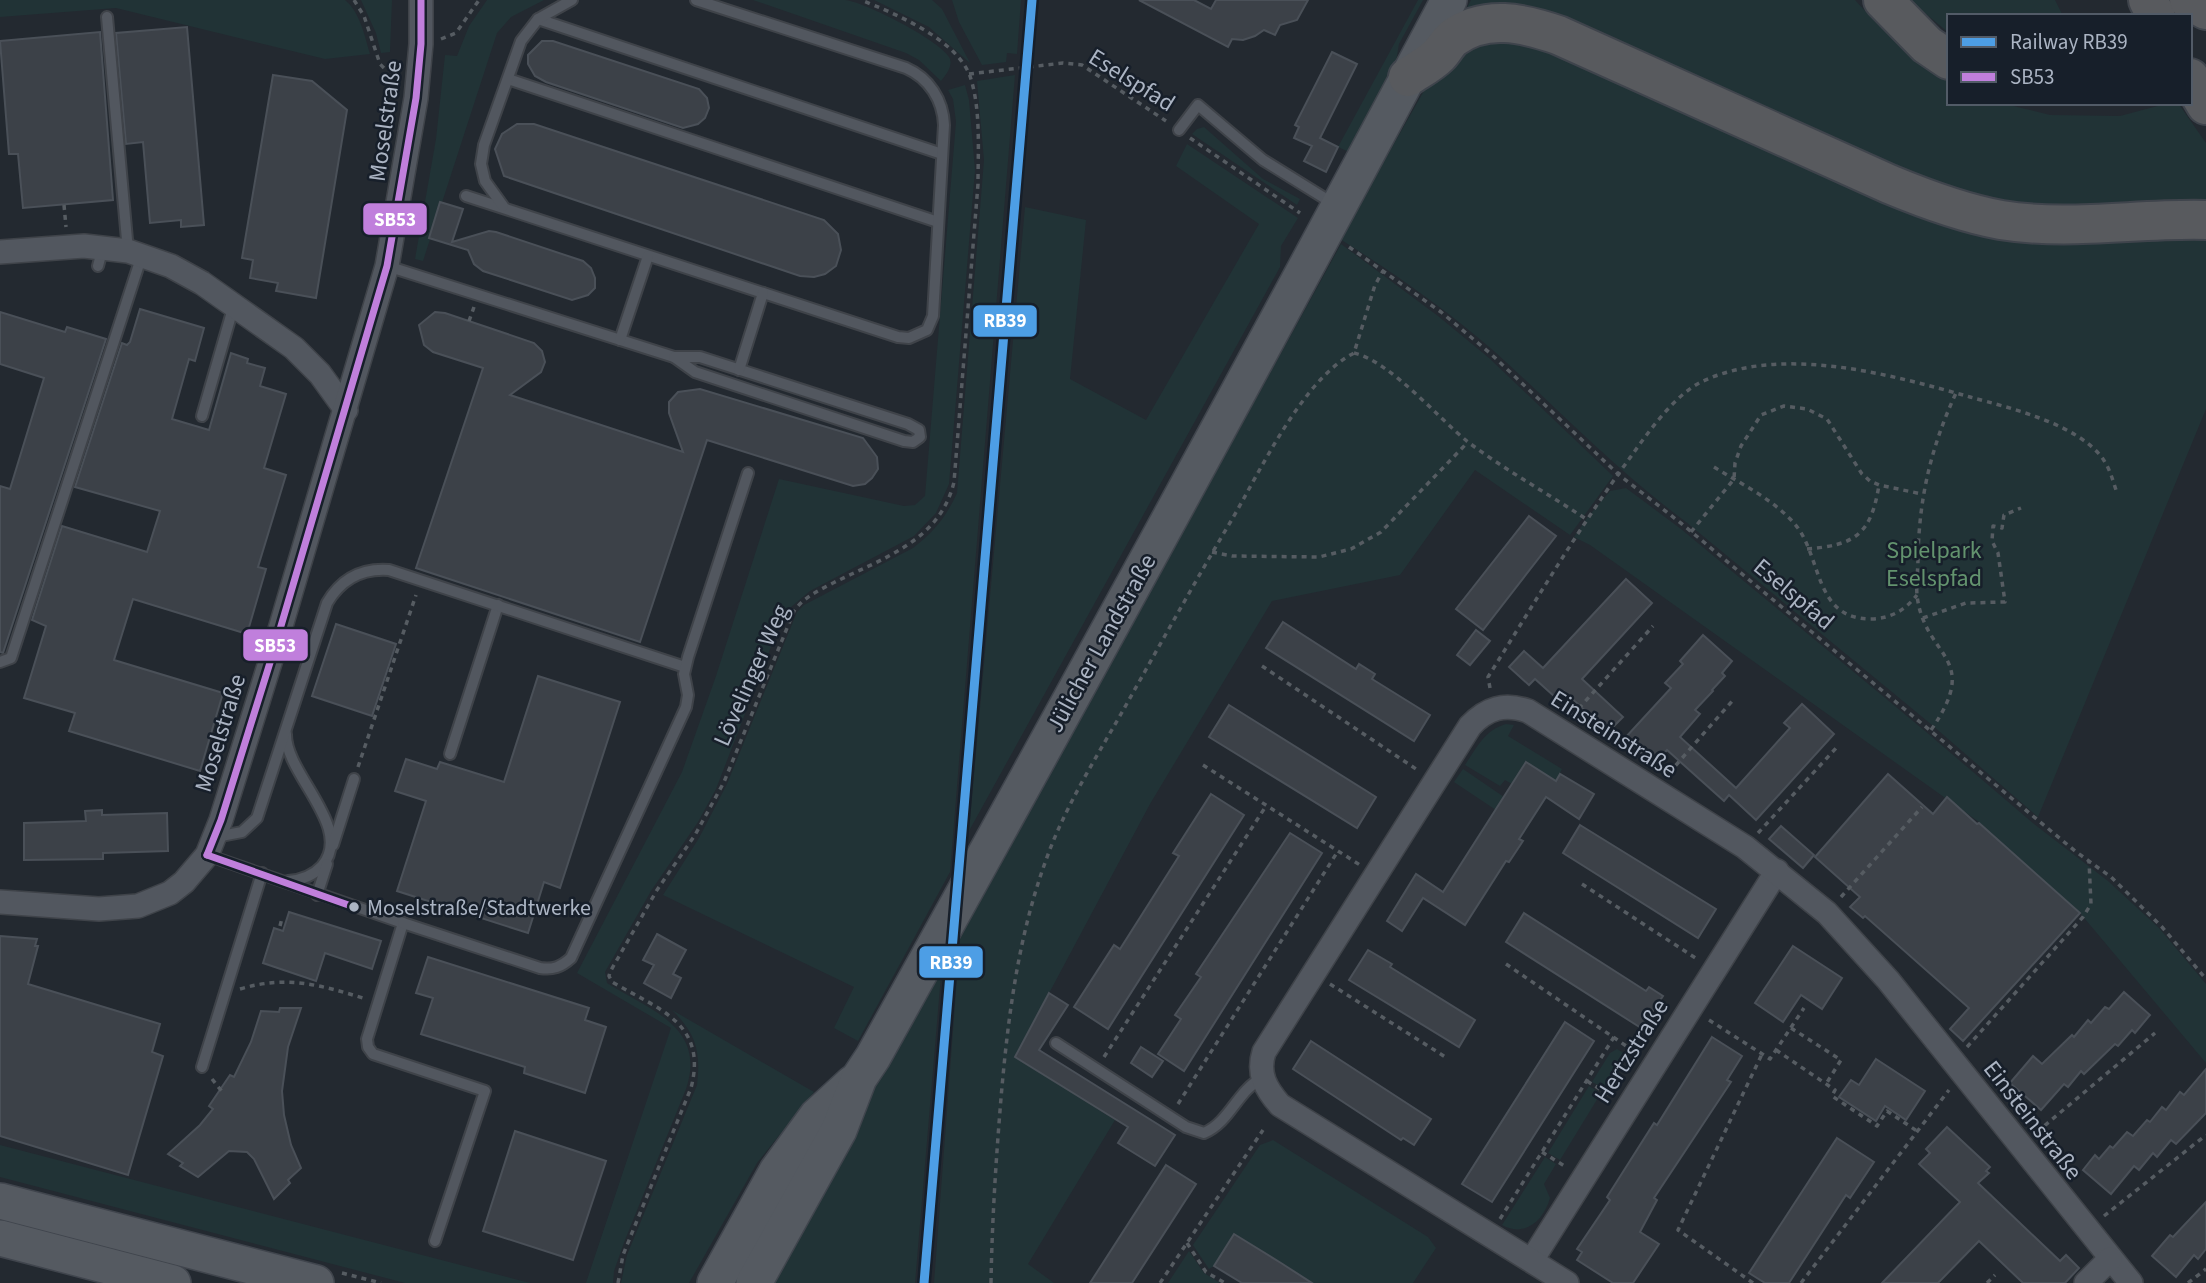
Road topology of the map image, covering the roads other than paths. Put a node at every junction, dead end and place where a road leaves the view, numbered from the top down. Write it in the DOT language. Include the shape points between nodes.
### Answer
graph roads {
  1 [pos="421,0"];
  2 [pos="572,0"];
  3 [pos="696,0"];
  4 [pos="1449,0"];
  5 [pos="1883,0"];
  6 [pos="2189,0"];
  7 [pos="2206,10"];
  8 [pos="107,17"];
  9 [pos="538,19"];
  10 [pos="1947,59"];
  11 [pos="1408,77"];
  12 [pos="508,79"];
  13 [pos="1179,130"];
  14 [pos="942,154"];
  15 [pos="466,196"];
  16 [pos="1340,207"];
  17 [pos="504,209"];
  18 [pos="2206,220"];
  19 [pos="938,222"];
  20 [pos="0,253"];
  21 [pos="135,253"];
  22 [pos="648,256"];
  23 [pos="387,267"];
  24 [pos="763,293"];
  25 [pos="234,305"];
  26 [pos="620,340"];
  27 [pos="674,357"];
  28 [pos="739,370"];
  29 [pos="346,410"];
  30 [pos="202,416"];
  31 [pos="748,472"];
  32 [pos="498,605"];
  33 [pos="0,662"];
  34 [pos="685,667"];
  35 [pos="287,724"];
  36 [pos="450,754"];
  37 [pos="354,779"];
  38 [pos="211,846"];
  39 [pos="329,856"];
  40 [pos="1777,871"];
  41 [pos="262,873"];
  42 [pos="282,881"];
  43 [pos="317,895"];
  44 [pos="0,902"];
  45 [pos="403,923"];
  46 [pos="1056,1043"];
  47 [pos="202,1067"];
  48 [pos="859,1078"];
  49 [pos="1262,1078"];
  50 [pos="0,1201"];
  51 [pos="0,1238"];
  52 [pos="435,1241"];
  53 [pos="2110,1259"];
  54 [pos="1532,1260"];
  55 [pos="173,1283"];
  56 [pos="316,1283"];
  57 [pos="715,1283"];
  58 [pos="754,1283"];
  59 [pos="1567,1283"];
  60 [pos="2086,1283"];
  61 [pos="2131,1283"];
  1 -- 23 [label="street, Moselstraße" via="416,98"];
  2 -- 9 [label="lane"];
  3 -- 14 [label="lane" via="914,71 940,104"];
  4 -- 11 [label="main road, Jülicher Landstraße"];
  5 -- 10 [label="highway"];
  6 -- 7 [label="highway"];
  8 -- 21 [label="lane"];
  9 -- 12 [label="lane" via="521,41"];
  9 -- 14 [label="lane"];
  11 -- 16 [label="main road, Jülicher Landstraße"];
  11 -- 18 [label="highway" via="1453,39 1475,27 1501,22 1529,25 1941,205 2002,220 2060,224"];
  12 -- 17 [label="lane" via="481,156 485,181"];
  12 -- 19 [label="lane"];
  13 -- 16 [label="lane" via="1198,105 1263,160"];
  14 -- 19 [label="lane"];
  15 -- 17 [label="lane"];
  16 -- 48 [label="main road, Jülicher Landstraße"];
  17 -- 22 [label="lane"];
  19 -- 24 [label="lane" via="932,321 921,333 898,337"];
  20 -- 21 [label="street" via="67,246 101,256"];
  21 -- 25 [label="street" via="186,273"];
  21 -- 33 [label="lane" via="11,658"];
  22 -- 24 [label="lane"];
  22 -- 26 [label="lane"];
  23 -- 26 [label="lane"];
  23 -- 29 [label="street, Moselstraße"];
  24 -- 28 [label="lane"];
  25 -- 29 [label="street" via="294,348"];
  25 -- 30 [label="lane"];
  26 -- 27 [label="lane"];
  27 -- 28 [label="lane" via="700,357"];
  27 -- 28 [label="lane" via="695,372 904,441 920,437 919,430 908,424"];
  29 -- 38 [label="street, Moselstraße"];
  31 -- 34 [label="lane"];
  32 -- 34 [label="lane"];
  32 -- 35 [label="lane" via="389,569 359,572 335,589"];
  32 -- 36 [label="lane"];
  34 -- 45 [label="lane" via="686,707 575,951 564,964 550,970 540,968"];
  35 -- 38 [label="lane" via="257,818 251,827"];
  35 -- 39 [label="lane" via="288,753 324,818"];
  37 -- 39 [label="lane"];
  38 -- 41 [label="lane"];
  38 -- 44 [label="street, Moselstraße" via="177,888 138,906 99,909"];
  39 -- 42 [label="lane" via="311,875"];
  39 -- 43 [label="lane"];
  40 -- 49 [label="street, Einsteinstraße" via="1528,711 1493,709 1470,726 1312,974 1264,1052"];
  40 -- 53 [label="street, Einsteinstraße" via="1827,913 1888,980"];
  40 -- 54 [label="street, Hertzstraße"];
  41 -- 42 [label="lane"];
  41 -- 47 [label="lane"];
  42 -- 43 [label="lane"];
  43 -- 45 [label="lane"];
  45 -- 52 [label="lane" via="368,1047 373,1055 485,1091"];
  46 -- 49 [label="lane" via="1186,1127 1204,1133 1218,1127 1250,1084"];
  48 -- 57 [label="main road, Jülicher Landstraße" via="817,1116 777,1171"];
  48 -- 58 [label="main road, Jülicher Landstraße" via="839,1130"];
  49 -- 54 [label="street" via="1280,1105"];
  50 -- 56 [label="main road"];
  51 -- 55 [label="main road"];
  53 -- 60 [label="street"];
  53 -- 61 [label="street, Einsteinstraße"];
  54 -- 59 [label="street"];
}
